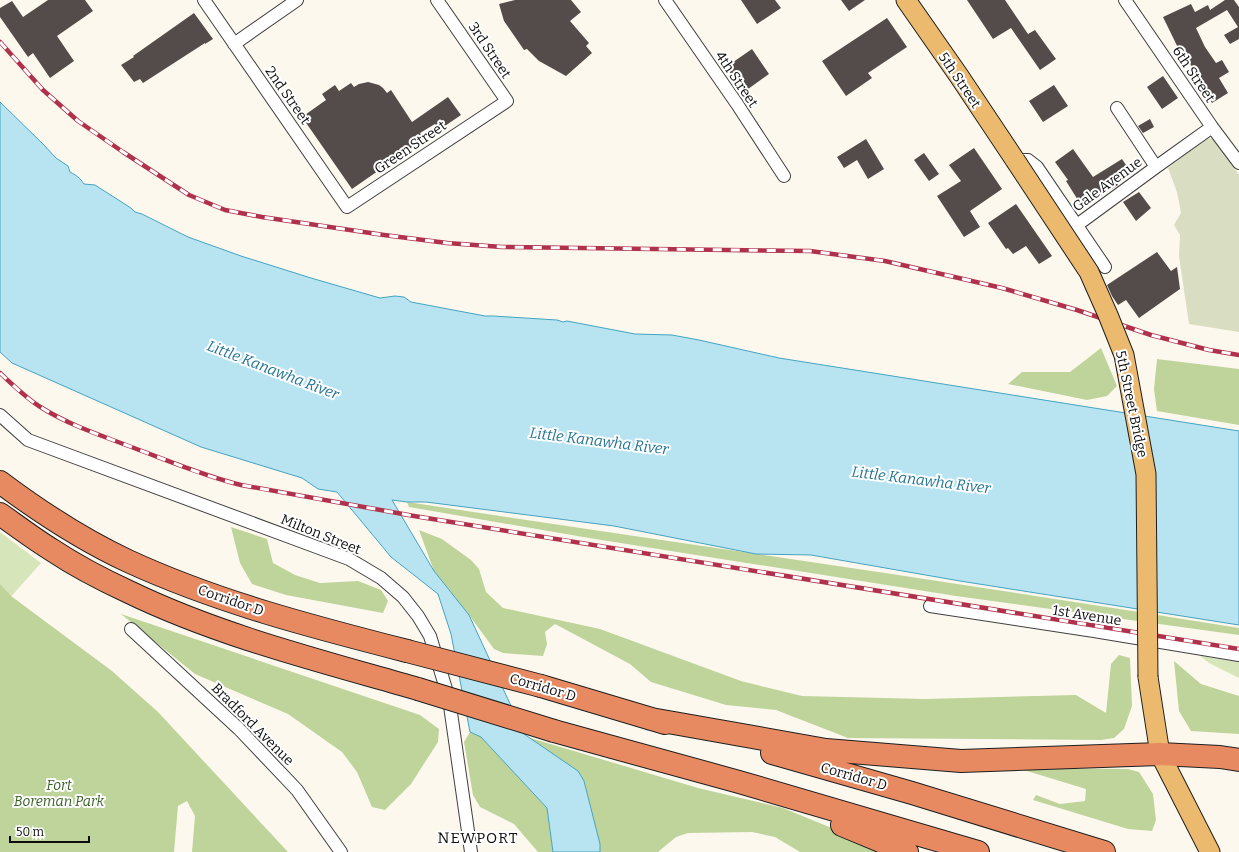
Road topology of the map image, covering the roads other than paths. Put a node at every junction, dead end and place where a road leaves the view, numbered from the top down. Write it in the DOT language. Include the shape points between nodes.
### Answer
graph roads {
  1 [pos="204,0"];
  2 [pos="297,0"];
  3 [pos="437,0"];
  4 [pos="665,0"];
  5 [pos="906,0"];
  6 [pos="1125,0"];
  7 [pos="234,44"];
  8 [pos="1117,108"];
  9 [pos="490,112"];
  10 [pos="1212,127"];
  11 [pos="1014,160"];
  12 [pos="1239,164"];
  13 [pos="1156,167"];
  14 [pos="784,176"];
  15 [pos="347,207"];
  16 [pos="1077,225"];
  17 [pos="1105,267"];
  18 [pos="0,415"];
  19 [pos="0,482"];
  20 [pos="0,514"];
  21 [pos="930,606"];
  22 [pos="131,629"];
  23 [pos="1239,655"];
  24 [pos="651,718"];
  25 [pos="1160,754"];
  26 [pos="1239,760"];
  27 [pos="739,782"];
  28 [pos="341,852"];
  29 [pos="471,852"];
  30 [pos="908,852"];
  31 [pos="978,852"];
  32 [pos="1104,852"];
  33 [pos="1210,852"];
  1 -- 7 [label="street, 2nd Street"];
  2 -- 7 [label="street"];
  3 -- 9 [label="street, 3rd Street" via="507,101"];
  4 -- 14 [label="street, 4th Street"];
  5 -- 11 [label="main road, 5th Street"];
  6 -- 10 [label="street, 6th Street"];
  7 -- 15 [label="street, 2nd Street"];
  8 -- 13 [label="street"];
  9 -- 15 [label="street, Green Street"];
  10 -- 12 [label="street, 6th Street"];
  10 -- 13 [label="street, Gale Avenue"];
  11 -- 16 [label="street, Gale Avenue" via="1028,160 1037,167"];
  11 -- 25 [label="main road, 5th Street Bridge, bridge" via="1089,272 1124,355 1146,474 1148,676"];
  13 -- 16 [label="street, Gale Avenue"];
  16 -- 17 [label="street"];
  18 -- 29 [label="street, Milton Street" via="28,440 349,559 381,578 403,597 430,636 449,699"];
  19 -- 24 [label="highway, Corridor D, bridge" via="52,519 164,577 262,611 334,632 541,686"];
  20 -- 27 [label="highway, bridge" via="52,550 90,572 183,616 283,650 554,731"];
  21 -- 23 [label="street, 1st Avenue"];
  22 -- 28 [label="street, Bradford Avenue" via="239,729 297,790"];
  24 -- 25 [label="highway" via="826,750 961,761"];
  24 -- 32 [label="highway, Corridor D" via="912,793"];
  25 -- 26 [label="highway"];
  25 -- 33 [label="main road, 5th Street Bridge"];
  27 -- 30 [label="highway"];
  27 -- 31 [label="highway"];
}
